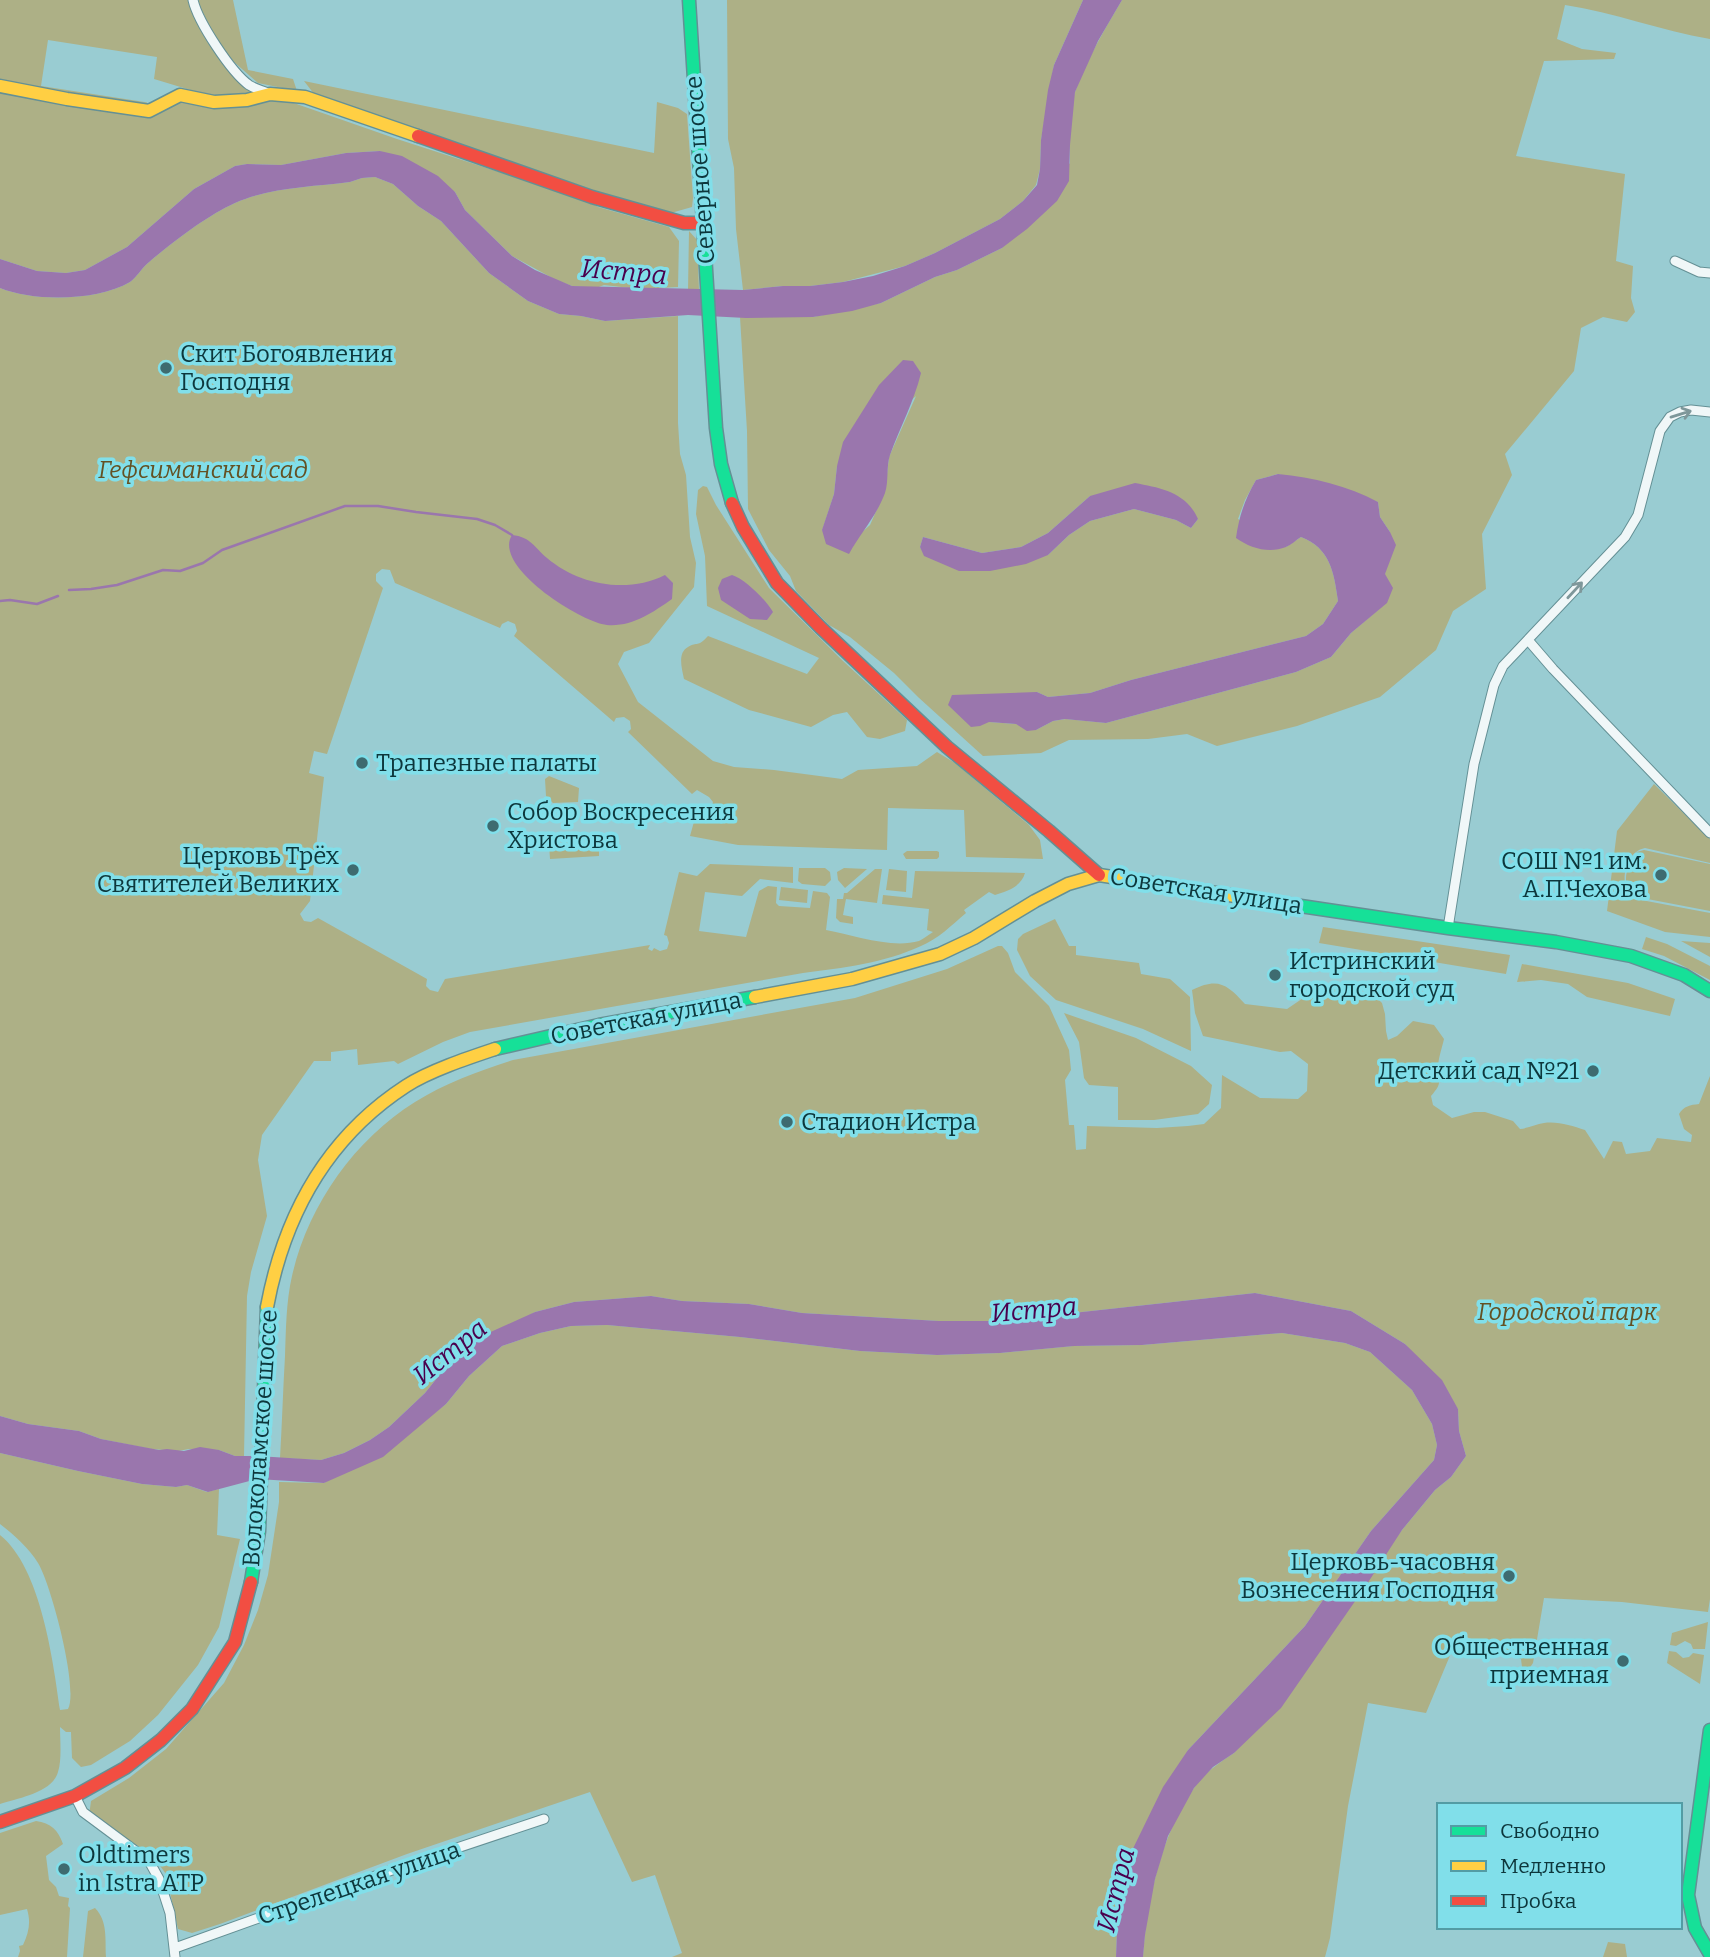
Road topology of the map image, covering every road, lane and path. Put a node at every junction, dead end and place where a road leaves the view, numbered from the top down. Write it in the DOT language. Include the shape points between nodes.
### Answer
graph roads {
  1 [pos="193,0"];
  2 [pos="689,0"];
  3 [pos="0,86"];
  4 [pos="270,94"];
  5 [pos="704,223"];
  6 [pos="1675,261"];
  7 [pos="1710,273"];
  8 [pos="1710,412"];
  9 [pos="1528,640"];
  10 [pos="1710,833"];
  11 [pos="1098,875"];
  12 [pos="1448,928"];
  13 [pos="1710,991"];
  14 [pos="509,1045"];
  15 [pos="1710,1730"];
  16 [pos="75,1796"];
  17 [pos="544,1819"];
  18 [pos="0,1822"];
  19 [pos="175,1952"];
  20 [pos="1710,1954"];
  1 -- 4 [label="street" via="224,56 248,84"];
  2 -- 5 [label="main road, Северное шоссе"];
  3 -- 4 [label="main road" via="149,111 180,95 214,102"];
  4 -- 5 [label="main road" via="305,97 592,197 684,223"];
  5 -- 11 [label="main road, Северное шоссе" via="716,428 729,497 743,527 777,583 821,628 947,747"];
  6 -- 7 [label="street"];
  9 -- 8 [label="street, one-way" via="1625,537 1638,515 1660,431 1670,417 1691,410"];
  9 -- 10 [label="street"];
  9 -- 12 [label="street" via="1503,666 1493,685 1472,776"];
  11 -- 12 [label="main road, Советская улица"];
  11 -- 14 [label="main road, Советская улица" via="1068,884 940,954 852,979"];
  12 -- 13 [label="main road, Советская улица" via="1631,956 1684,975"];
  14 -- 16 [label="main road, Волоколамское шоссе" via="407,1085 363,1119 323,1164 294,1214 273,1273 266,1311 259,1531 235,1642 192,1709 161,1740 125,1768"];
  15 -- 20 [label="main road" via="1688,1895 1695,1928"];
  16 -- 18 [label="main road, Волоколамское шоссе"];
  16 -- 19 [label="street" via="83,1812 149,1861 170,1913"];
  17 -- 19 [label="street, Стрелецкая улица"];
}
